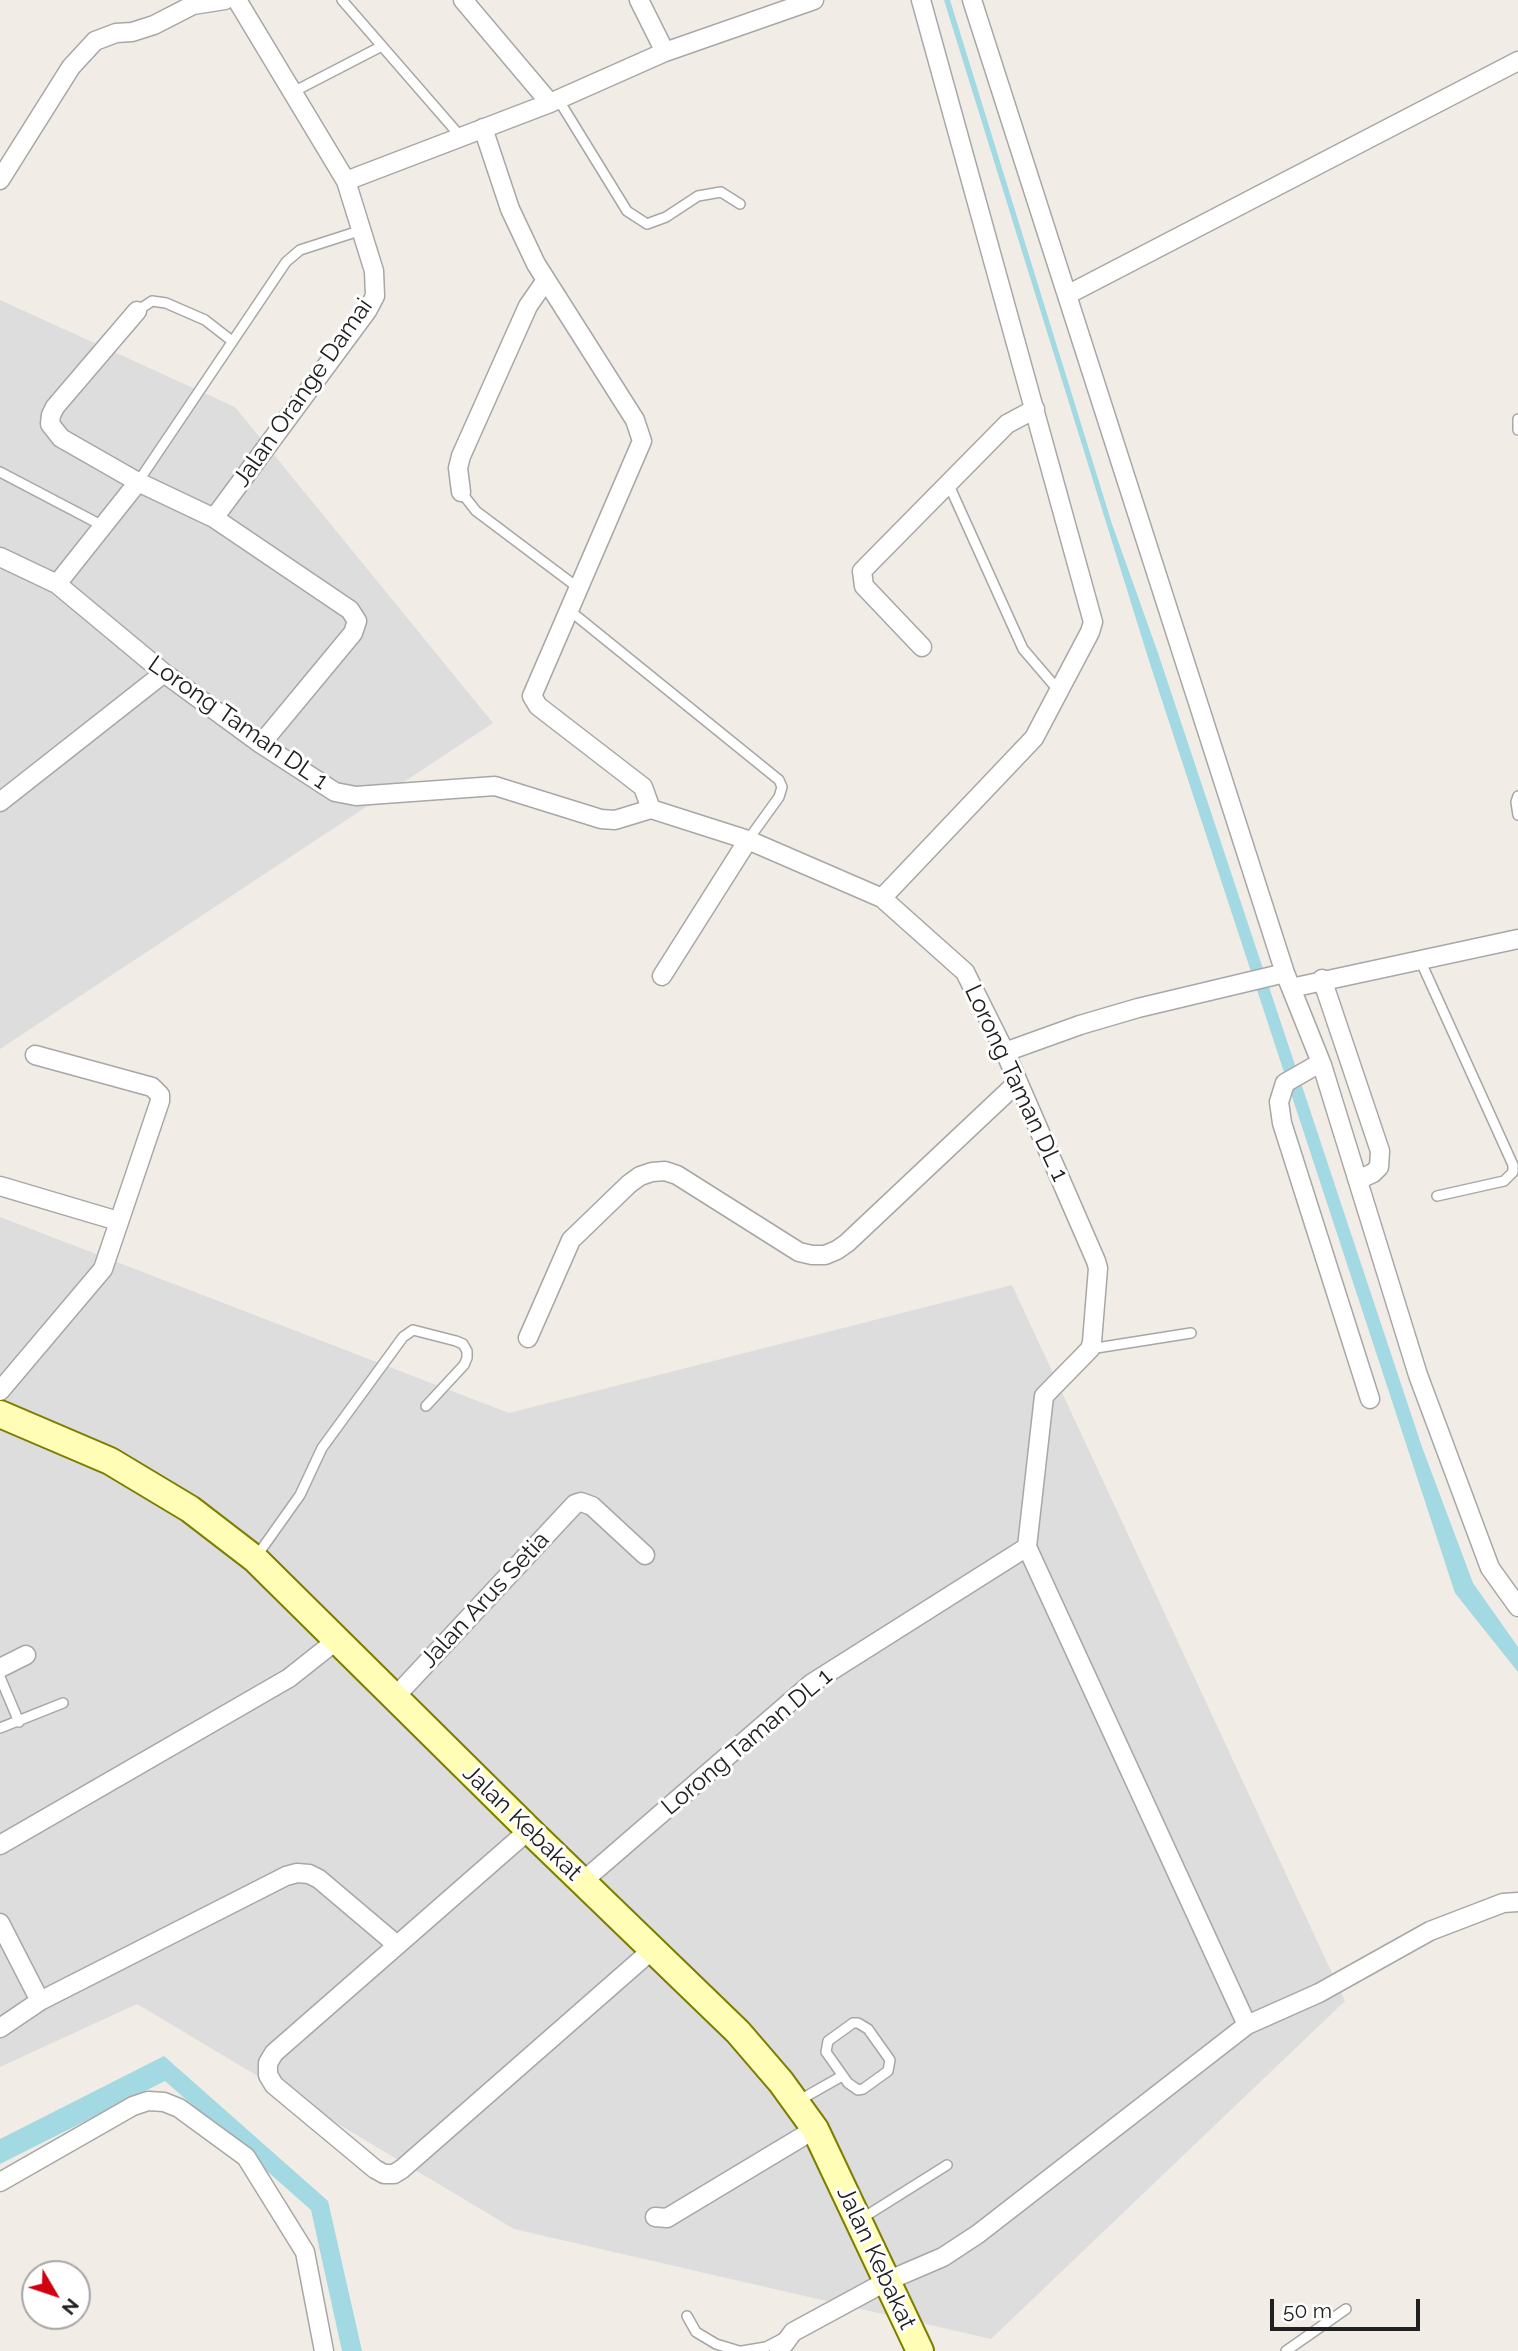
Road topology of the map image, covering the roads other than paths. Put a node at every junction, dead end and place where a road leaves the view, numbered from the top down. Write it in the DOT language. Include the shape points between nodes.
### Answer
graph roads {
  1 [pos="225,0"];
  2 [pos="237,0"];
  3 [pos="342,0"];
  4 [pos="463,0"];
  5 [pos="639,0"];
  6 [pos="814,0"];
  7 [pos="921,0"];
  8 [pos="972,0"];
  9 [pos="382,46"];
  10 [pos="665,52"];
  11 [pos="1518,61"];
  12 [pos="293,92"];
  13 [pos="554,101"];
  14 [pos="484,128"];
  15 [pos="461,137"];
  16 [pos="0,180"];
  17 [pos="346,181"];
  18 [pos="740,204"];
  19 [pos="362,230"];
  20 [pos="546,279"];
  21 [pos="1067,295"];
  22 [pos="137,311"];
  23 [pos="232,341"];
  24 [pos="1035,409"];
  25 [pos="1518,419"];
  26 [pos="1518,430"];
  27 [pos="0,472"];
  28 [pos="138,482"];
  29 [pos="948,483"];
  30 [pos="461,492"];
  31 [pos="214,518"];
  32 [pos="103,526"];
  33 [pos="0,557"];
  34 [pos="57,584"];
  35 [pos="578,587"];
  36 [pos="568,609"];
  37 [pos="922,647"];
  38 [pos="164,673"];
  39 [pos="1059,691"];
  40 [pos="261,744"];
  41 [pos="1518,796"];
  42 [pos="0,802"];
  43 [pos="651,809"];
  44 [pos="1518,815"];
  45 [pos="748,840"];
  46 [pos="882,898"];
  47 [pos="1518,939"];
  48 [pos="1420,960"];
  49 [pos="662,976"];
  50 [pos="1283,979"];
  51 [pos="1322,979"];
  52 [pos="1006,1052"];
  53 [pos="35,1055"];
  54 [pos="1317,1066"];
  55 [pos="1018,1082"];
  56 [pos="1360,1087"];
  57 [pos="1331,1096"];
  58 [pos="1358,1180"];
  59 [pos="0,1186"];
  60 [pos="1437,1196"];
  61 [pos="118,1221"];
  62 [pos="1191,1333"];
  63 [pos="528,1338"];
  64 [pos="1090,1349"];
  65 [pos="6,1373"];
  66 [pos="0,1391"];
  67 [pos="1370,1399"];
  68 [pos="426,1406"];
  69 [pos="0,1414"];
  70 [pos="1027,1546"];
  71 [pos="645,1555"];
  72 [pos="255,1559"];
  73 [pos="1518,1607"];
  74 [pos="337,1640"];
  75 [pos="26,1655"];
  76 [pos="0,1668"];
  77 [pos="0,1676"];
  78 [pos="395,1697"];
  79 [pos="63,1703"];
  80 [pos="19,1722"];
  81 [pos="0,1728"];
  82 [pos="529,1830"];
  83 [pos="0,1845"];
  84 [pos="582,1882"];
  85 [pos="1518,1902"];
  86 [pos="0,1923"];
  87 [pos="397,1945"];
  88 [pos="652,1950"];
  89 [pos="40,2001"];
  90 [pos="1247,2025"];
  91 [pos="0,2028"];
  92 [pos="842,2076"];
  93 [pos="796,2102"];
  94 [pos="815,2129"];
  95 [pos="947,2165"];
  96 [pos="0,2182"];
  97 [pos="655,2217"];
  98 [pos="859,2220"];
  99 [pos="887,2281"];
  100 [pos="1346,2309"];
  101 [pos="687,2316"];
  102 [pos="793,2332"];
  103 [pos="324,2351"];
  104 [pos="740,2351"];
  105 [pos="779,2351"];
  106 [pos="920,2351"];
  107 [pos="1286,2351"];
  1 -- 16 [label="street" via="193,5 154,25 95,41 72,67"];
  2 -- 12 [label="street, Jalan Orange Damai"];
  3 -- 9 [label="lane"];
  4 -- 13 [label="street"];
  5 -- 10 [label="street"];
  6 -- 10 [label="street"];
  7 -- 24 [label="street"];
  8 -- 21 [label="street"];
  9 -- 12 [label="lane"];
  9 -- 15 [label="lane"];
  10 -- 13 [label="street"];
  11 -- 21 [label="street"];
  12 -- 17 [label="street, Jalan Orange Damai"];
  13 -- 14 [label="street"];
  13 -- 18 [label="lane" via="627,211 647,224 698,196 721,192"];
  14 -- 15 [label="street"];
  14 -- 20 [label="street" via="510,209"];
  15 -- 17 [label="street"];
  17 -- 19 [label="street, Jalan Orange Damai"];
  19 -- 23 [label="lane" via="290,257"];
  19 -- 31 [label="street, Jalan Orange Damai" via="376,279 372,304"];
  20 -- 30 [label="street" via="528,306 461,456"];
  20 -- 35 [label="street" via="635,420 642,441"];
  21 -- 50 [label="street"];
  22 -- 23 [label="lane" via="152,301 166,303 205,320"];
  22 -- 28 [label="street" via="55,407 50,424 61,438"];
  23 -- 28 [label="lane"];
  24 -- 29 [label="street" via="1007,424"];
  24 -- 39 [label="street" via="1093,622"];
  25 -- 26 [label="lane"];
  27 -- 32 [label="lane"];
  28 -- 31 [label="street"];
  28 -- 32 [label="street"];
  29 -- 37 [label="street" via="862,571 864,586"];
  29 -- 39 [label="lane" via="1023,649"];
  30 -- 35 [label="lane" via="477,510"];
  31 -- 40 [label="street" via="350,610 357,621 353,633"];
  32 -- 34 [label="street"];
  33 -- 34 [label="street, Lorong Taman DL 1"];
  34 -- 38 [label="street, Lorong Taman DL 1"];
  35 -- 36 [label="street"];
  36 -- 43 [label="street" via="533,690 534,701 643,787"];
  36 -- 45 [label="lane" via="779,779 779,797"];
  38 -- 40 [label="street, Lorong Taman DL 1"];
  38 -- 42 [label="street"];
  39 -- 46 [label="street" via="1032,740"];
  40 -- 43 [label="street, Lorong Taman DL 1" via="342,795 495,786 601,819 615,820"];
  41 -- 44 [label="lane"];
  43 -- 45 [label="street, Lorong Taman DL 1"];
  45 -- 46 [label="street, Lorong Taman DL 1"];
  45 -- 49 [label="street"];
  46 -- 52 [label="street, Lorong Taman DL 1" via="965,972"];
  47 -- 48 [label="street"];
  48 -- 51 [label="street"];
  48 -- 60 [label="lane" via="1513,1165 1504,1181"];
  50 -- 51 [label="street"];
  50 -- 52 [label="street" via="1235,985 1080,1024"];
  50 -- 54 [label="street"];
  51 -- 56 [label="street"];
  52 -- 55 [label="street, Lorong Taman DL 1"];
  53 -- 61 [label="street" via="152,1087 160,1095"];
  54 -- 57 [label="street"];
  54 -- 67 [label="street" via="1285,1083 1279,1102 1282,1123"];
  55 -- 63 [label="street" via="847,1243 824,1255 799,1252 677,1175 665,1171 640,1176 571,1240"];
  55 -- 64 [label="street, Lorong Taman DL 1" via="1096,1261"];
  56 -- 57 [label="street"];
  56 -- 58 [label="street" via="1381,1159 1373,1173"];
  57 -- 58 [label="street"];
  58 -- 73 [label="street" via="1418,1374 1490,1568"];
  59 -- 61 [label="street"];
  61 -- 65 [label="street" via="103,1269"];
  62 -- 64 [label="lane"];
  64 -- 70 [label="street" via="1044,1396"];
  65 -- 66 [label="street"];
  68 -- 72 [label="lane" via="464,1365 467,1351 456,1341 413,1330 403,1337 322,1448 300,1495"];
  69 -- 72 [label="street, Jalan Kebakat" via="110,1461 190,1509"];
  70 -- 84 [label="street, Lorong Taman DL 1" via="812,1683"];
  70 -- 90 [label="street"];
  71 -- 78 [label="street, Jalan Arus Setia" via="592,1506 575,1504"];
  72 -- 74 [label="street, Jalan Kebakat"];
  74 -- 78 [label="street, Jalan Kebakat"];
  74 -- 83 [label="street" via="289,1678"];
  75 -- 76 [label="street"];
  77 -- 80 [label="lane"];
  78 -- 82 [label="street, Jalan Kebakat"];
  79 -- 80 [label="lane"];
  80 -- 81 [label="lane"];
  82 -- 84 [label="street, Jalan Kebakat"];
  82 -- 87 [label="street"];
  84 -- 88 [label="street, Jalan Kebakat"];
  85 -- 90 [label="street" via="1503,1903 1430,1931 1319,1993"];
  86 -- 89 [label="street"];
  87 -- 88 [label="street" via="268,2063 274,2085 384,2174 402,2169"];
  87 -- 89 [label="street" via="319,1879 297,1872"];
  88 -- 93 [label="street, Jalan Kebakat" via="738,2032"];
  89 -- 91 [label="street"];
  90 -- 99 [label="street" via="978,2234 943,2257"];
  92 -- 92 [label="lane" via="852,2087 863,2089 888,2071 887,2055 864,2025 847,2025 828,2041 826,2052"];
  92 -- 93 [label="lane"];
  93 -- 94 [label="street, Jalan Kebakat"];
  94 -- 97 [label="street" via="667,2218"];
  94 -- 98 [label="street, Jalan Kebakat"];
  95 -- 98 [label="lane"];
  96 -- 103 [label="street" via="133,2106 148,2101 179,2108 246,2157 305,2252"];
  98 -- 99 [label="street, Jalan Kebakat"];
  99 -- 102 [label="street"];
  99 -- 106 [label="street, Jalan Kebakat"];
  100 -- 107 [label="lane"];
  101 -- 104 [label="lane" via="696,2332"];
  102 -- 104 [label="lane" via="766,2347"];
  102 -- 105 [label="street"];
}
